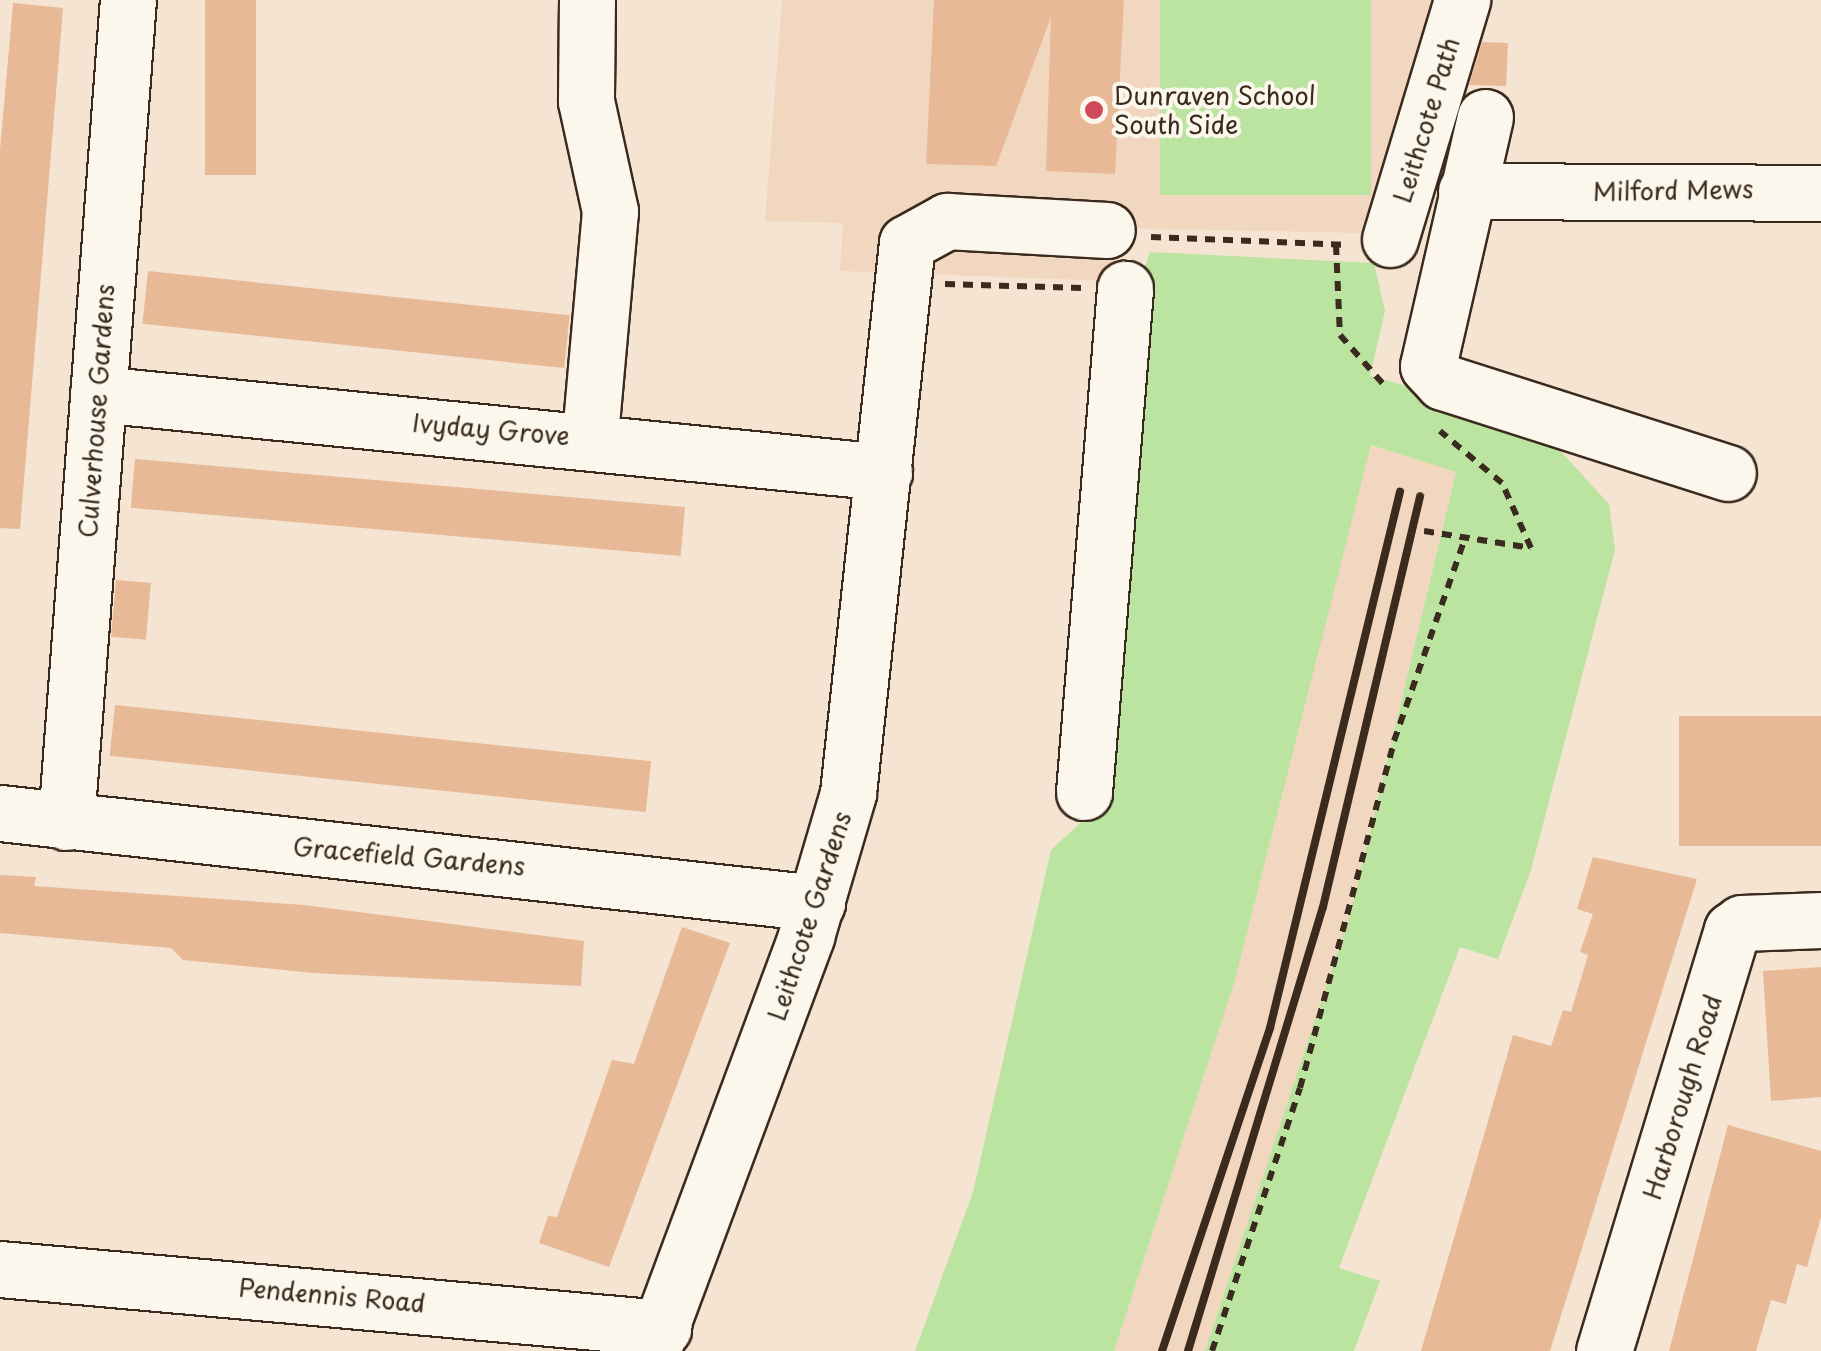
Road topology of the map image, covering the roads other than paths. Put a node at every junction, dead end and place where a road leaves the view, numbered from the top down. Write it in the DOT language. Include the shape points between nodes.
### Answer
graph roads {
  1 [pos="128,0"];
  2 [pos="587,0"];
  3 [pos="1462,0"];
  4 [pos="1485,117"];
  5 [pos="1466,190"];
  6 [pos="1821,193"];
  7 [pos="1108,230"];
  8 [pos="1390,239"];
  9 [pos="1125,290"];
  10 [pos="98,394"];
  11 [pos="590,438"];
  12 [pos="884,472"];
  13 [pos="1728,473"];
  14 [pos="1084,792"];
  15 [pos="0,814"];
  16 [pos="66,822"];
  17 [pos="817,903"];
  18 [pos="1821,920"];
  19 [pos="0,1269"];
  20 [pos="658,1340"];
  21 [pos="1604,1351"];
  1 -- 10 [label="street, Culverhouse Gardens"];
  2 -- 11 [label="street" via="586,101 610,211"];
  3 -- 8 [label="street, Leithcote Path"];
  4 -- 5 [label="street"];
  5 -- 6 [label="street, Milford Mews"];
  5 -- 13 [label="street" via="1428,366 1443,382"];
  7 -- 12 [label="street, Leithcote Gardens" via="947,221 906,244"];
  9 -- 14 [label="street"];
  10 -- 11 [label="street, Ivyday Grove"];
  10 -- 16 [label="street, Culverhouse Gardens"];
  11 -- 12 [label="street, Ivyday Grove"];
  12 -- 17 [label="street, Leithcote Gardens" via="848,792"];
  15 -- 16 [label="street, Gracefield Gardens"];
  16 -- 17 [label="street, Gracefield Gardens"];
  17 -- 20 [label="street, Leithcote Gardens"];
  18 -- 21 [label="street, Harborough Road" via="1742,923 1732,930"];
  19 -- 20 [label="street, Pendennis Road"];
}
